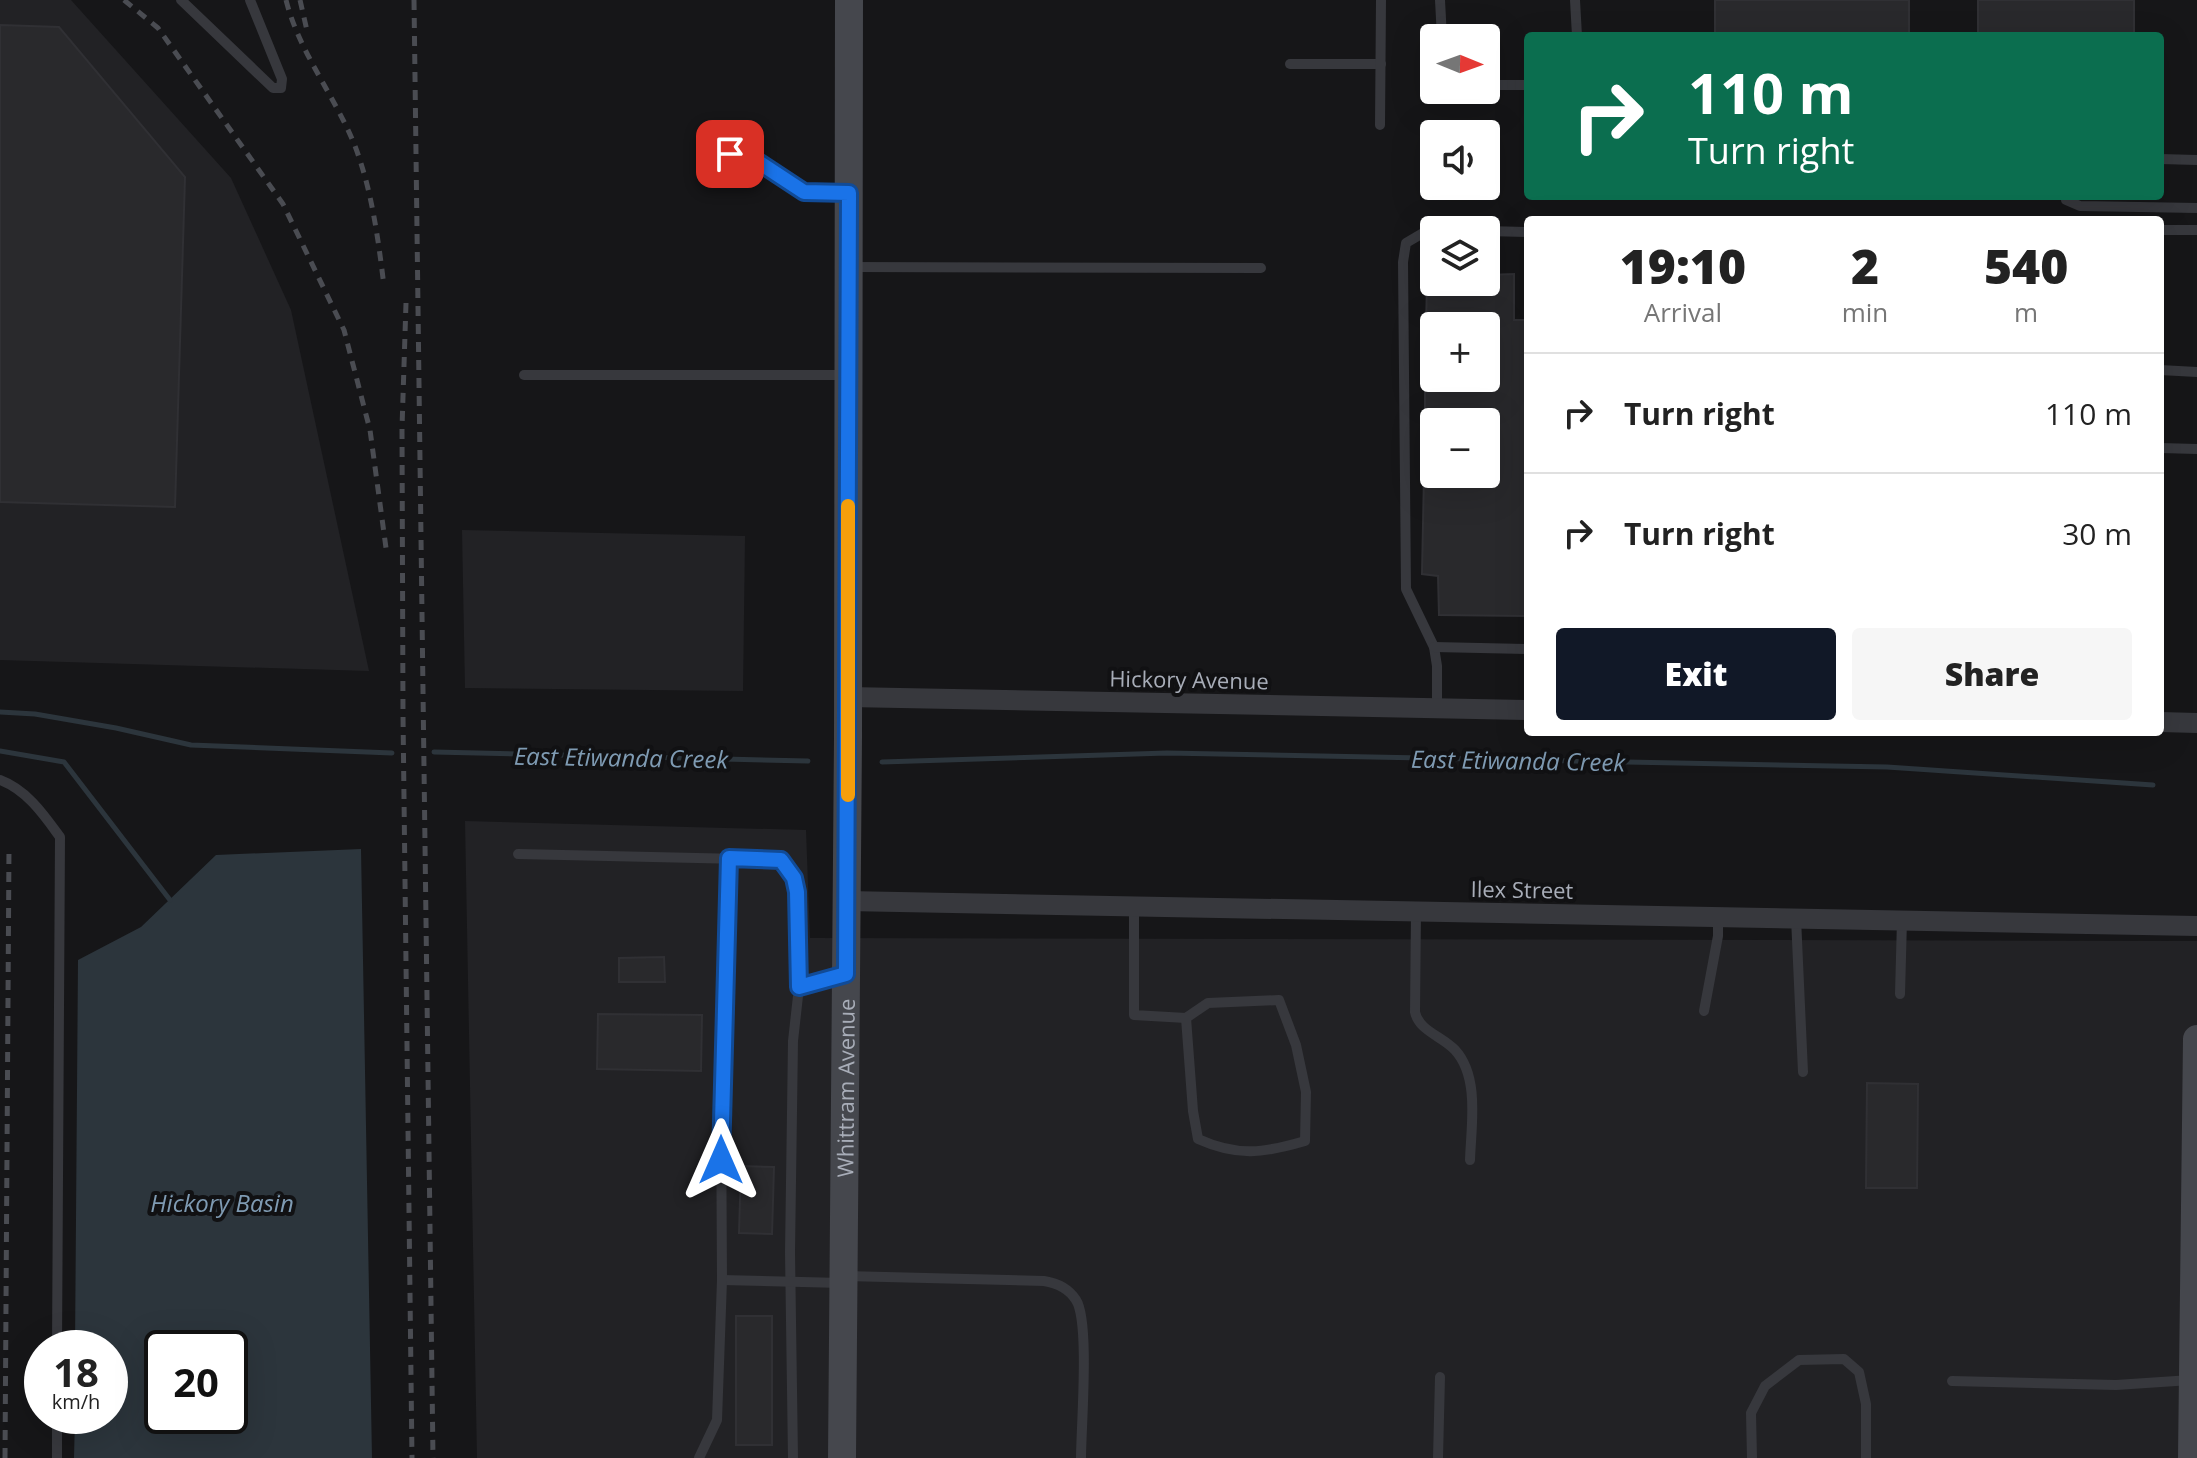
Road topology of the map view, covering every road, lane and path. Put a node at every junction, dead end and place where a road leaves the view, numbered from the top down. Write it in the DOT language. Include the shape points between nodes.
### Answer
graph roads {
  1 [pos="181,0"];
  2 [pos="250,0"];
  3 [pos="849,0"];
  4 [pos="1381,0"];
  5 [pos="1440,0"];
  6 [pos="1575,0"];
  7 [pos="1441,24"];
  8 [pos="1577,32"];
  9 [pos="1290,64"];
  10 [pos="1381,64"];
  11 [pos="1500,85"];
  12 [pos="1524,85"];
  13 [pos="1380,125"];
  14 [pos="730,154"];
  15 [pos="2164,159"];
  16 [pos="2197,160"];
  17 [pos="849,193"];
  18 [pos="2066,200"];
  19 [pos="2197,208"];
  20 [pos="2164,230"];
  21 [pos="2197,230"];
  22 [pos="1500,231"];
  23 [pos="1524,232"];
  24 [pos="1420,235"];
  25 [pos="848,267"];
  26 [pos="1261,268"];
  27 [pos="2164,370"];
  28 [pos="2197,372"];
  29 [pos="524,375"];
  30 [pos="848,375"];
  31 [pos="2164,448"];
  32 [pos="2197,449"];
  33 [pos="1434,647"];
  34 [pos="1524,649"];
  35 [pos="848,697"];
  36 [pos="1437,708"];
  37 [pos="1524,710"];
  38 [pos="2164,722"];
  39 [pos="2197,723"];
  40 [pos="0,780"];
  41 [pos="518,854"];
  42 [pos="729,858"];
  43 [pos="846,901"];
  44 [pos="1134,906"];
  45 [pos="1416,911"];
  46 [pos="1718,917"];
  47 [pos="1796,918"];
  48 [pos="1902,920"];
  49 [pos="2197,926"];
  50 [pos="846,974"];
  51 [pos="799,987"];
  52 [pos="1900,994"];
  53 [pos="1704,1011"];
  54 [pos="1186,1018"];
  55 [pos="2197,1039"];
  56 [pos="1803,1072"];
  57 [pos="2197,1105"];
  58 [pos="1470,1160"];
  59 [pos="2196,1183"];
  60 [pos="2196,1268"];
  61 [pos="722,1280"];
  62 [pos="844,1280"];
  63 [pos="792,1283"];
  64 [pos="57,1330"];
  65 [pos="1440,1377"];
  66 [pos="2193,1380"];
  67 [pos="1952,1381"];
  68 [pos="57,1434"];
  69 [pos="57,1458"];
  70 [pos="699,1458"];
  71 [pos="793,1458"];
  72 [pos="842,1458"];
  73 [pos="1081,1458"];
  74 [pos="1438,1458"];
  75 [pos="1752,1458"];
  76 [pos="1866,1458"];
  77 [pos="2192,1458"];
  1 -- 2 [label="lane" via="273,88 281,88"];
  3 -- 17 [label="street, Whittram Avenue"];
  4 -- 10 [label="lane"];
  5 -- 7 [label="lane"];
  6 -- 8 [label="lane"];
  9 -- 10 [label="lane"];
  10 -- 13 [label="lane"];
  11 -- 12 [label="lane"];
  14 -- 17 [label="lane" via="760,163 804,192"];
  15 -- 16 [label="lane"];
  17 -- 25 [label="street, Whittram Avenue"];
  18 -- 19 [label="lane" via="2080,206"];
  20 -- 21 [label="lane"];
  22 -- 23 [label="lane"];
  24 -- 33 [label="lane" via="1406,243 1403,262 1406,589"];
  25 -- 26 [label="lane"];
  25 -- 30 [label="street, Whittram Avenue"];
  27 -- 28 [label="lane"];
  29 -- 30 [label="lane"];
  30 -- 35 [label="street, Whittram Avenue"];
  31 -- 32 [label="lane"];
  33 -- 34 [label="lane"];
  33 -- 36 [label="lane"];
  35 -- 36 [label="street, Hickory Avenue"];
  35 -- 43 [label="street, Whittram Avenue"];
  36 -- 37 [label="street, Hickory Avenue"];
  38 -- 39 [label="street"];
  40 -- 64 [label="lane" via="36,805 60,837"];
  41 -- 42 [label="lane"];
  42 -- 51 [label="lane" via="781,860 794,878"];
  42 -- 61 [label="lane"];
  43 -- 44 [label="street, Ilex Street"];
  43 -- 50 [label="street, Whittram Avenue"];
  44 -- 45 [label="street, Ilex Street"];
  44 -- 54 [label="lane" via="1134,1015"];
  45 -- 46 [label="street, Ilex Street"];
  45 -- 58 [label="lane" via="1415,1012 1421,1026 1456,1051 1464,1064 1472,1098"];
  46 -- 47 [label="street, Ilex Street"];
  46 -- 53 [label="lane"];
  47 -- 48 [label="street, Ilex Street"];
  47 -- 56 [label="lane"];
  48 -- 49 [label="street, Ilex Street"];
  48 -- 52 [label="lane"];
  50 -- 51 [label="lane"];
  50 -- 62 [label="street, Whittram Avenue"];
  51 -- 63 [label="lane" via="793,1041"];
  54 -- 54 [label="lane" via="1208,1003 1279,1000 1306,1092 1305,1141 1270,1151 1222,1149 1198,1139"];
  55 -- 57 [label="street"];
  57 -- 59 [label="street"];
  59 -- 60 [label="street"];
  60 -- 66 [label="street"];
  61 -- 63 [label="lane"];
  61 -- 70 [label="lane" via="717,1420"];
  62 -- 63 [label="lane"];
  62 -- 72 [label="street, Whittram Avenue"];
  62 -- 73 [label="lane" via="1044,1281 1066,1290 1078,1302 1083,1329"];
  63 -- 71 [label="lane"];
  65 -- 74 [label="lane"];
  66 -- 67 [label="lane" via="2116,1385"];
  66 -- 77 [label="street"];
  68 -- 69 [label="lane"];
  75 -- 76 [label="lane" via="1751,1413 1765,1386 1799,1360 1829,1359 1844,1359 1859,1372 1866,1404"];
}
